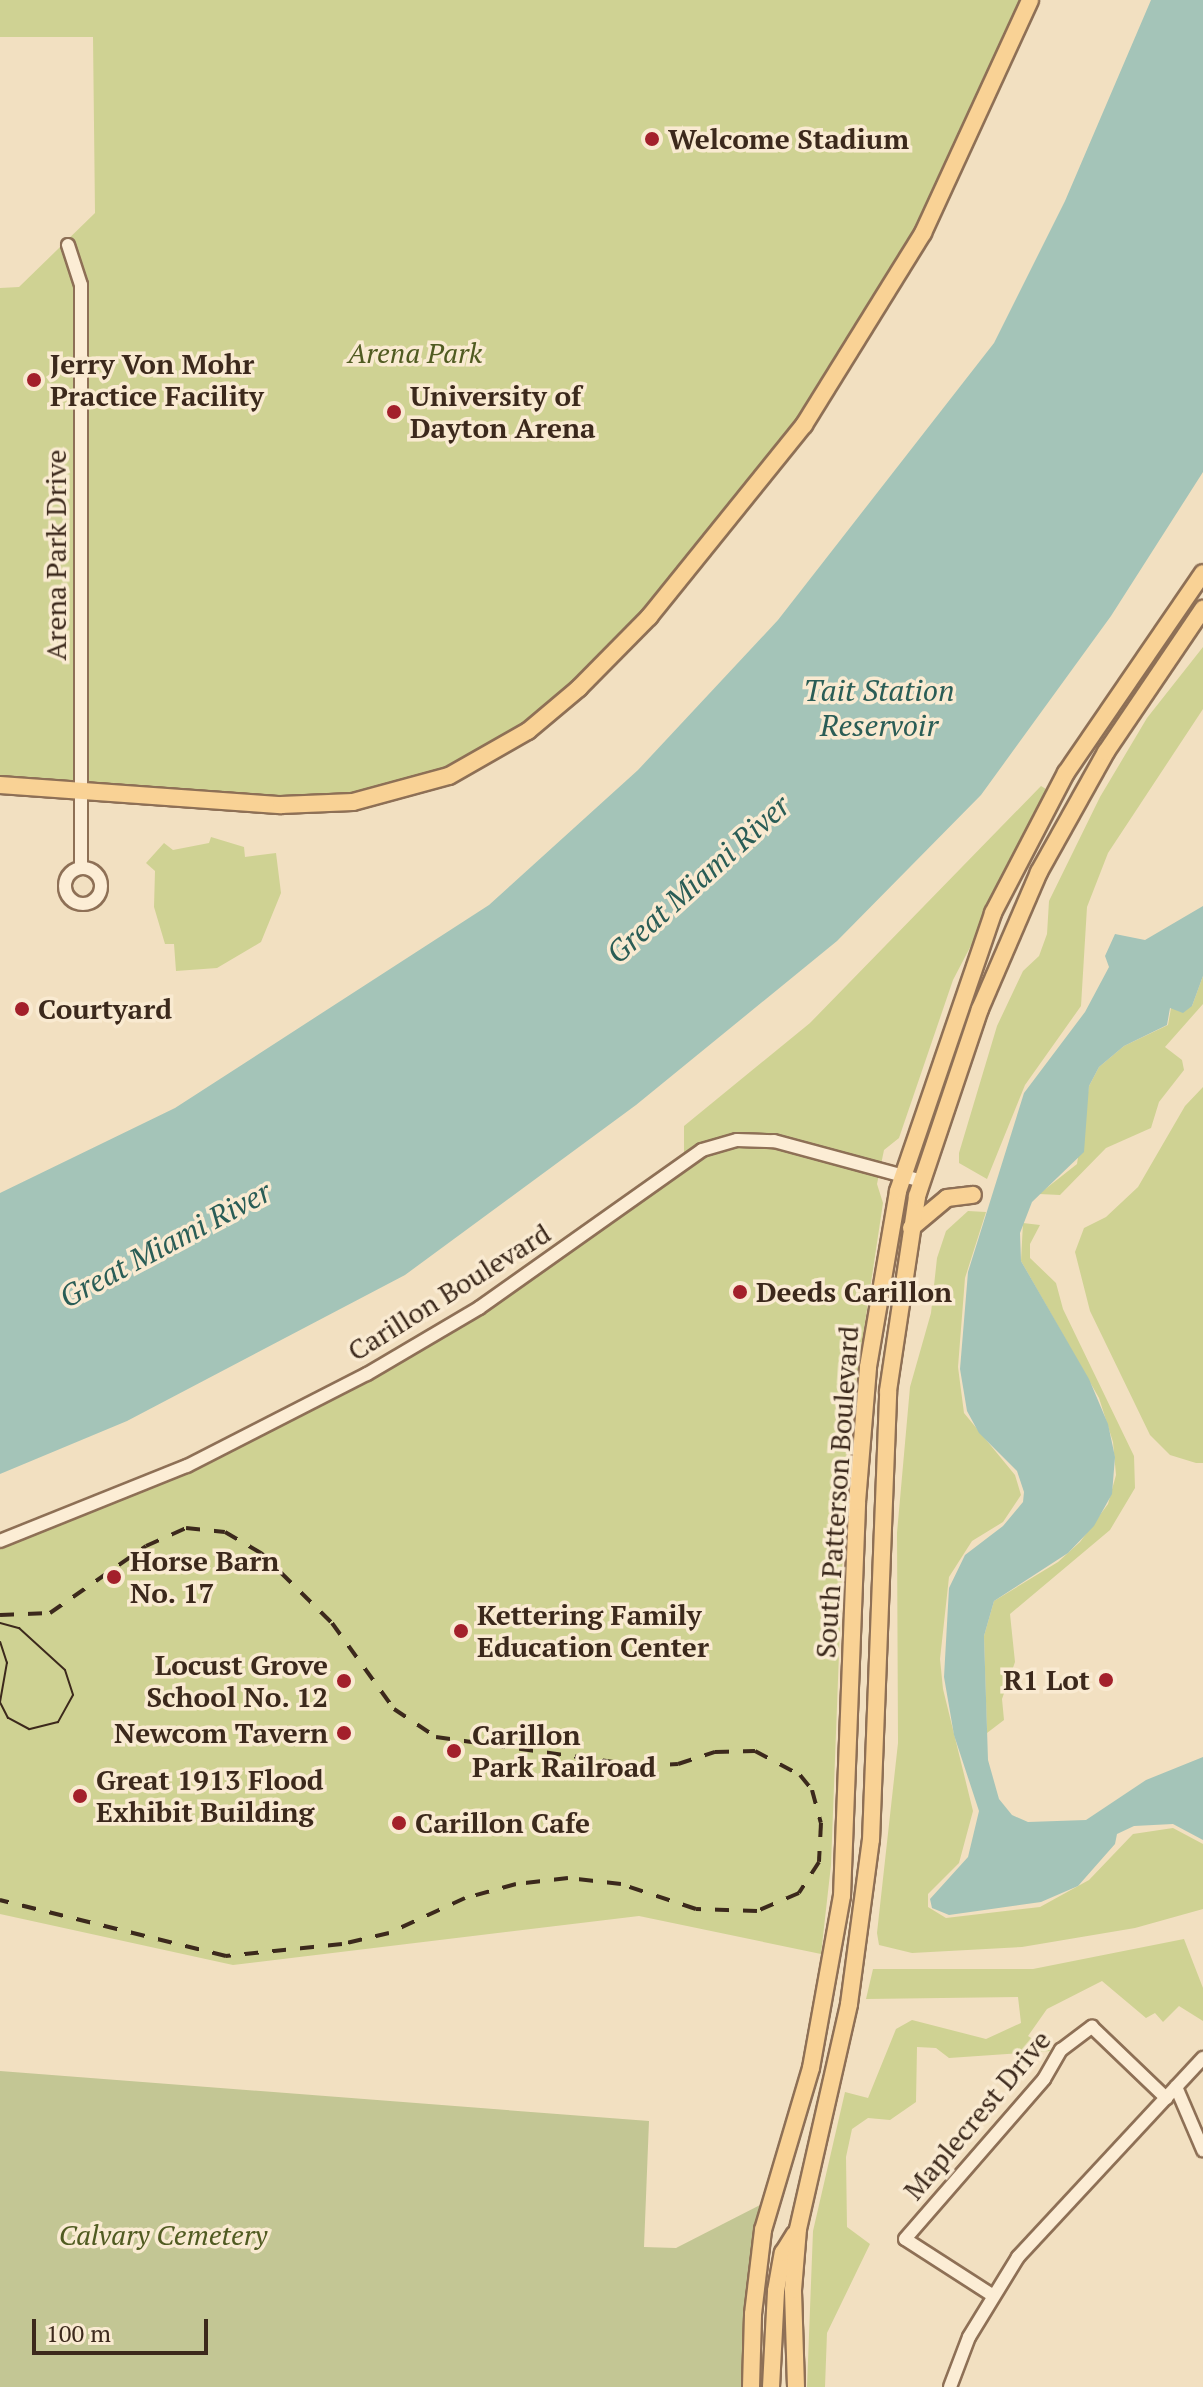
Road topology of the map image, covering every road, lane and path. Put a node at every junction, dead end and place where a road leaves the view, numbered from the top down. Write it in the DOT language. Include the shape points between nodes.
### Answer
graph roads {
  1 [pos="1030,0"];
  2 [pos="68,245"];
  3 [pos="1203,573"];
  4 [pos="1203,609"];
  5 [pos="0,785"];
  6 [pos="79,790"];
  7 [pos="81,868"];
  8 [pos="904,1175"];
  9 [pos="922,1181"];
  10 [pos="973,1195"];
  11 [pos="911,1228"];
  12 [pos="0,1541"];
  13 [pos="1203,2058"];
  14 [pos="1176,2087"];
  15 [pos="1166,2098"];
  16 [pos="1203,2150"];
  17 [pos="798,2229"];
  18 [pos="992,2295"];
  19 [pos="751,2387"];
  20 [pos="771,2387"];
  21 [pos="796,2387"];
  22 [pos="950,2387"];
  1 -- 6 [label="main road" via="923,233 827,390 694,566 622,647 538,723 449,776 353,802 281,805"];
  2 -- 6 [label="street, Arena Park Drive" via="81,285"];
  3 -- 8 [label="main road, South Patterson Boulevard" via="1066,773 993,913"];
  4 -- 9 [label="main road, South Patterson Boulevard" via="1106,752 1039,872 980,1009"];
  5 -- 6 [label="main road"];
  6 -- 7 [label="street, Arena Park Drive"];
  8 -- 9 [label="street, Carillon Boulevard"];
  8 -- 12 [label="street, Carillon Boulevard" via="774,1141 737,1140 702,1150 479,1308 367,1374 187,1466"];
  8 -- 19 [label="main road, South Patterson Boulevard" via="877,1294 868,1367 842,1896 811,2068 763,2230"];
  9 -- 11 [label="main road, South Patterson Boulevard"];
  10 -- 11 [label="main road" via="947,1198"];
  11 -- 17 [label="main road, South Patterson Boulevard" via="888,1391 871,1840 863,1914 849,2004"];
  13 -- 14 [label="street"];
  14 -- 15 [label="street"];
  14 -- 16 [label="street"];
  15 -- 18 [label="street" via="1037,2233"];
  15 -- 18 [label="street, Maplecrest Drive" via="1092,2027 1061,2050 1044,2079 905,2239"];
  17 -- 20 [label="main road" via="783,2253 776,2291"];
  17 -- 21 [label="main road, South Patterson Boulevard" via="793,2290"];
  18 -- 22 [label="street"];
}
